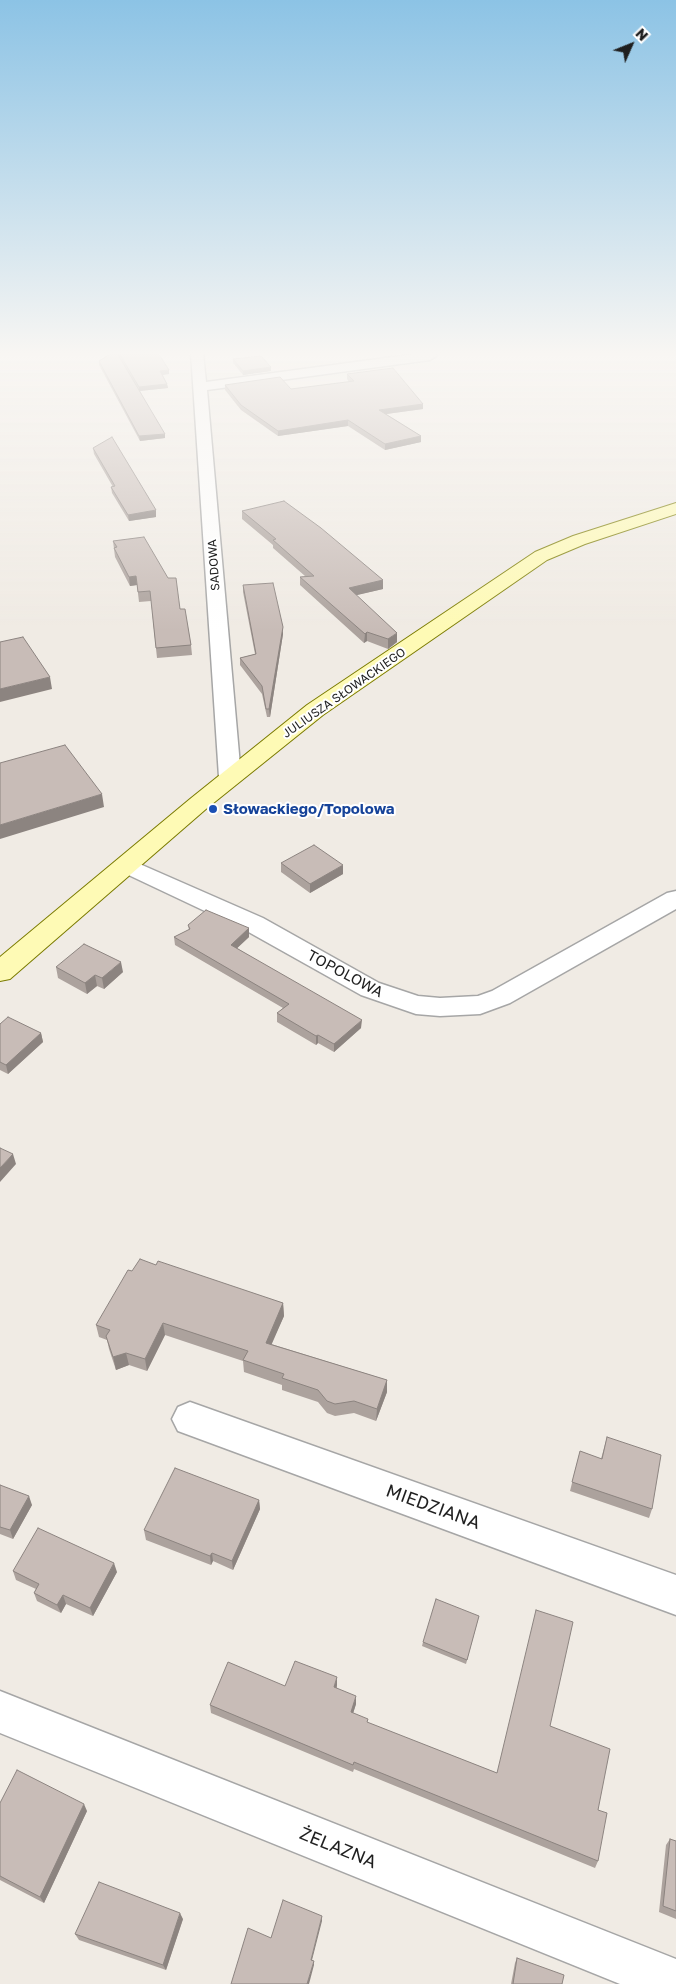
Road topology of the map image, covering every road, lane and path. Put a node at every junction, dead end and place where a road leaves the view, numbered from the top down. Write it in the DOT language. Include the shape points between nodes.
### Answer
graph roads {
  1 [pos="205,446"];
  2 [pos="676,508"];
  3 [pos="230,777"];
  4 [pos="126,865"];
  5 [pos="676,899"];
  6 [pos="0,972"];
  7 [pos="190,1419"];
  8 [pos="676,1595"];
  9 [pos="0,1712"];
  10 [pos="676,1983"];
  1 -- 3 [label="street, SADOWA"];
  2 -- 3 [label="street, JULIUSZA SŁOWACKIEGO" via="579,540 542,556 316,710"];
  3 -- 4 [label="street, JULIUSZA SŁOWACKIEGO"];
  4 -- 5 [label="street, TOPOLOWA" via="254,924 370,989 416,1005 440,1008 480,1005 501,997"];
  4 -- 6 [label="street, JULIUSZA SŁOWACKIEGO"];
  7 -- 8 [label="street, MIEDZIANA"];
  9 -- 10 [label="street, ŻELAZNA"];
}
